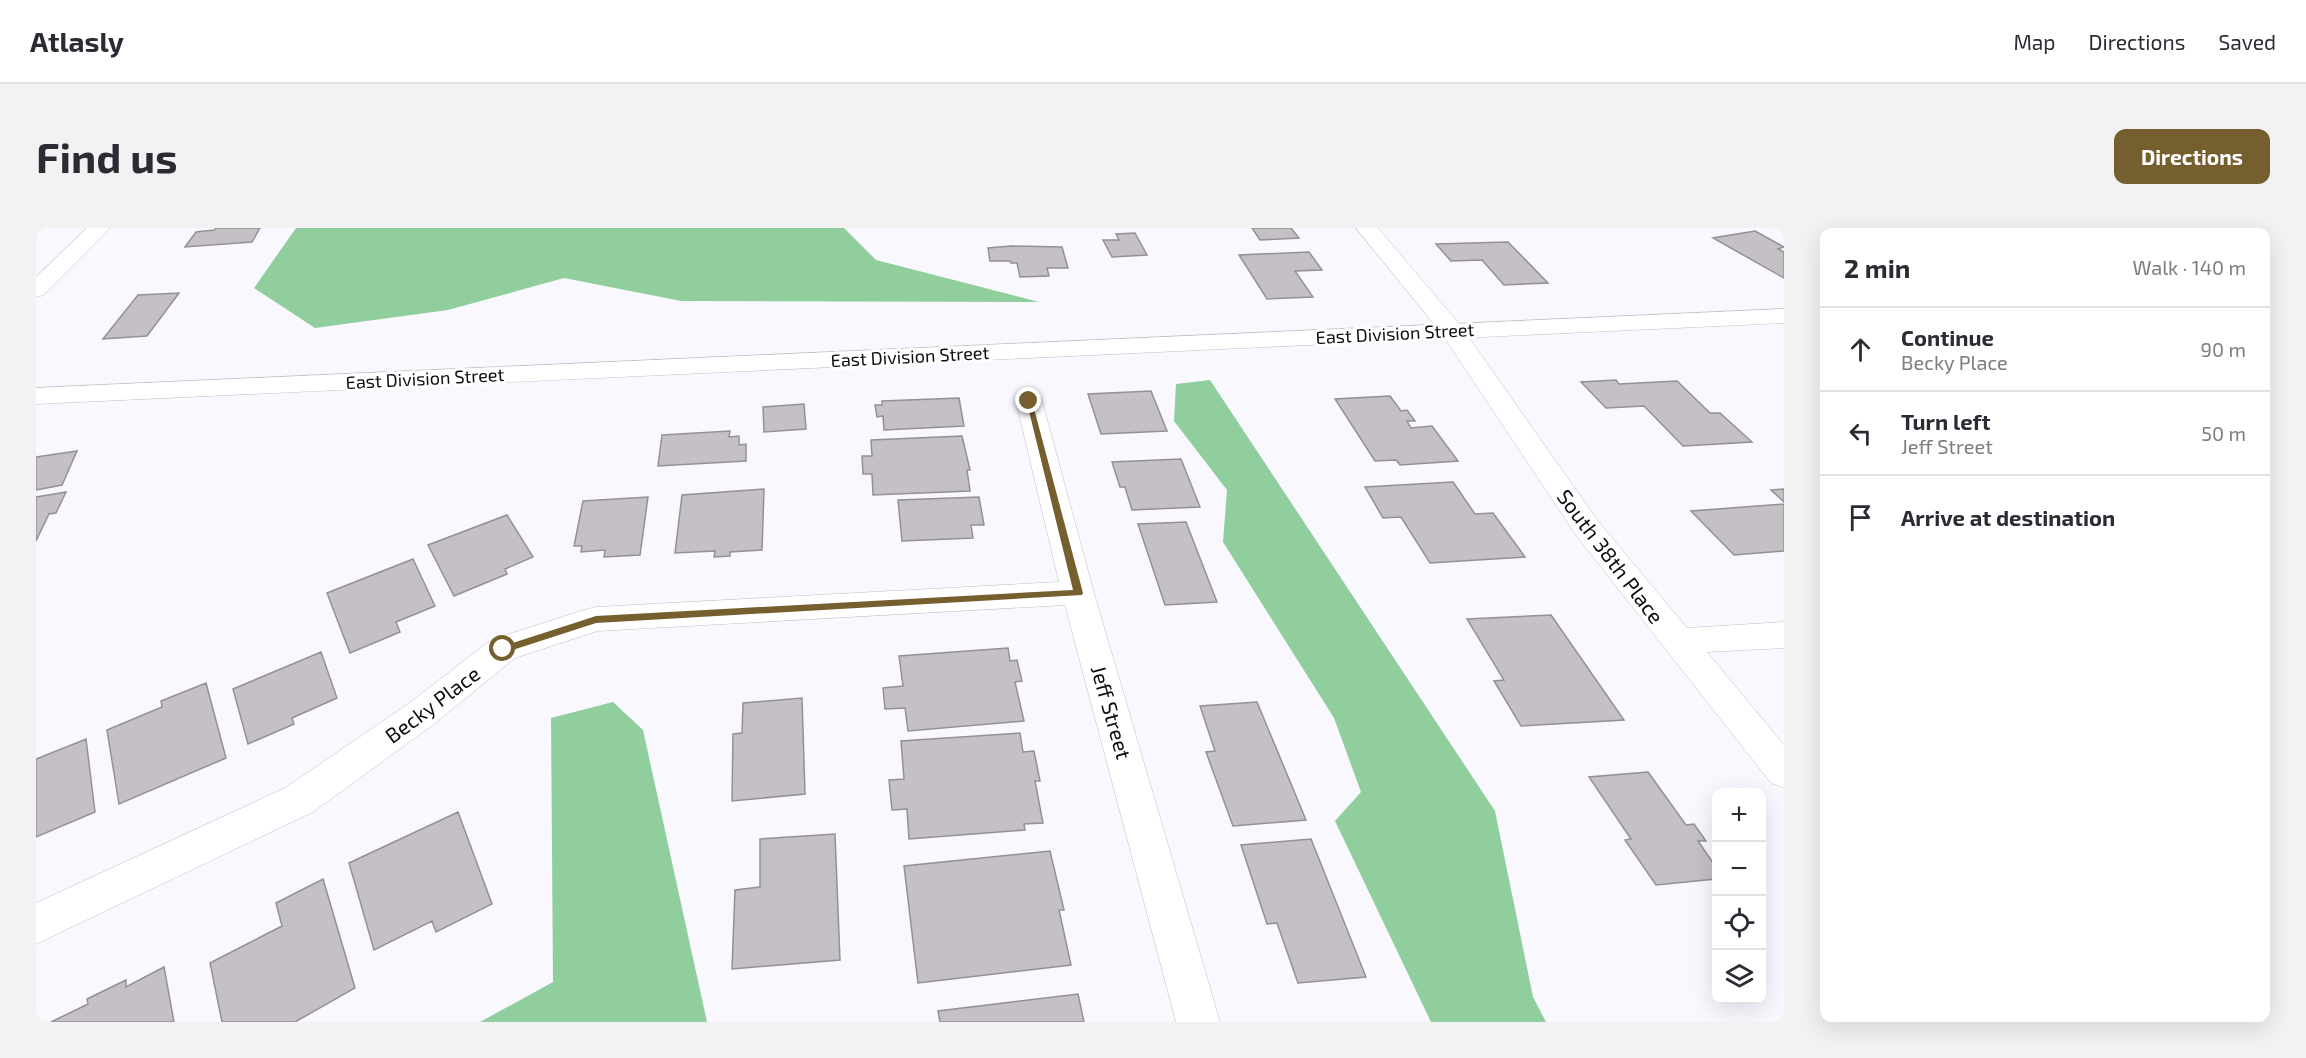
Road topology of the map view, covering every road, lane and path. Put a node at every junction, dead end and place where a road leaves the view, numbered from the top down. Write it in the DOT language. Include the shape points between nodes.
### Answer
graph roads {
  1 [pos="99,228"];
  2 [pos="1367,228"];
  3 [pos="36,290"];
  4 [pos="1784,316"];
  5 [pos="1451,330"];
  6 [pos="36,396"];
  7 [pos="1029,401"];
  8 [pos="1078,593"];
  9 [pos="1784,635"];
  10 [pos="1676,641"];
  11 [pos="1784,772"];
  12 [pos="36,924"];
  13 [pos="1198,1022"];
  1 -- 3 [label="street"];
  2 -- 5 [label="street, South 38th Place"];
  4 -- 5 [label="street, East Division Street"];
  5 -- 6 [label="street, East Division Street"];
  5 -- 10 [label="street, South 38th Place" via="1587,528"];
  7 -- 8 [label="street, Jeff Street"];
  8 -- 12 [label="street, Becky Place" via="596,619 503,649 421,714 299,800"];
  8 -- 13 [label="street, Jeff Street"];
  9 -- 10 [label="street"];
  10 -- 11 [label="street, South 38th Place"];
}
